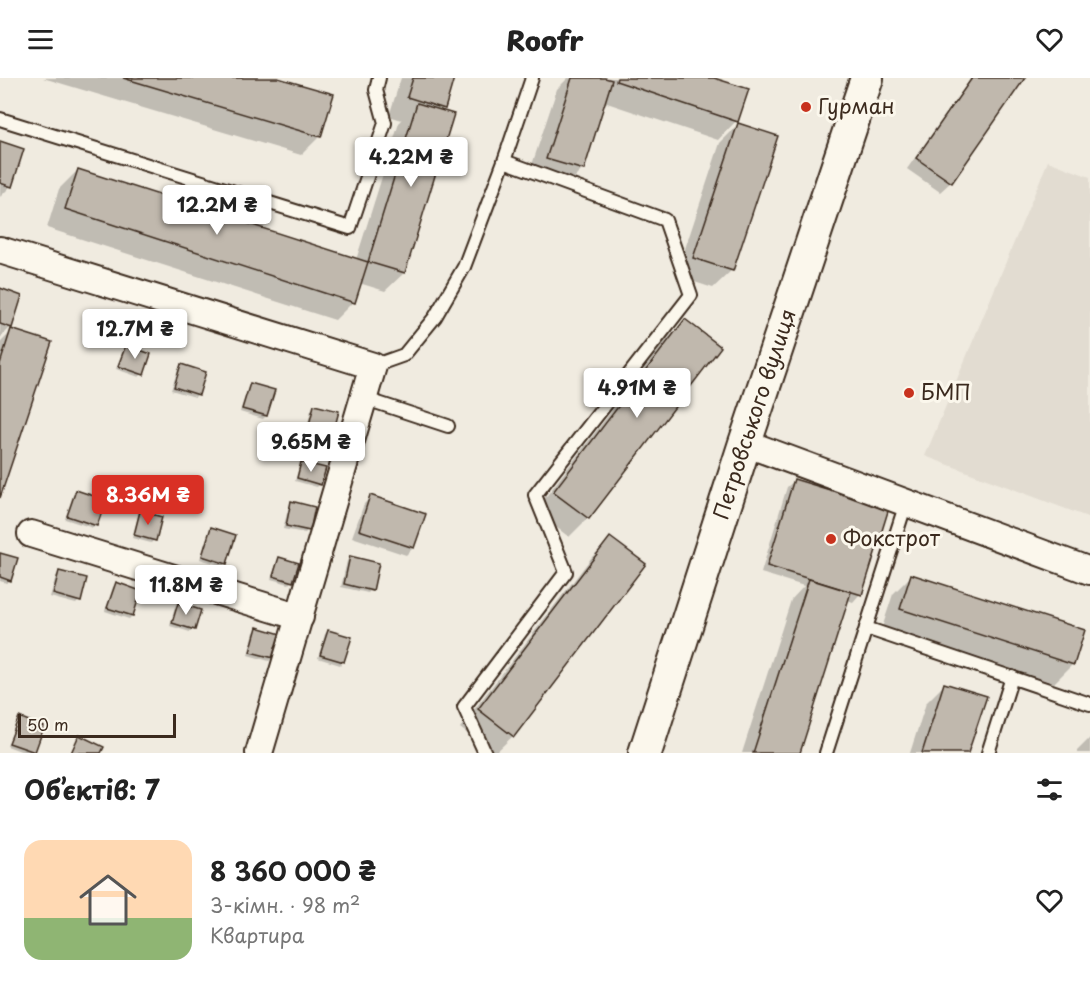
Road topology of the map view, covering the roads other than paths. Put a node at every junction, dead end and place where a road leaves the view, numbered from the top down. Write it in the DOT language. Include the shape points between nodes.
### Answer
graph roads {
  1 [pos="379,78"];
  2 [pos="532,78"];
  3 [pos="867,78"];
  4 [pos="0,118"];
  5 [pos="504,161"];
  6 [pos="0,250"];
  7 [pos="373,366"];
  8 [pos="363,398"];
  9 [pos="448,426"];
  10 [pos="745,443"];
  11 [pos="906,503"];
  12 [pos="30,534"];
  13 [pos="1090,571"];
  14 [pos="300,617"];
  15 [pos="866,628"];
  16 [pos="1012,678"];
  17 [pos="1090,704"];
  18 [pos="259,753"];
  19 [pos="485,753"];
  20 [pos="645,753"];
  21 [pos="826,753"];
  22 [pos="988,753"];
  1 -- 4 [label="lane" via="376,90 386,123 350,228"];
  2 -- 5 [label="lane"];
  3 -- 10 [label="street, Петровського вулиця"];
  5 -- 7 [label="lane" via="464,267 435,317 404,355"];
  5 -- 19 [label="lane" via="664,220 691,295 535,495 566,573 464,707"];
  6 -- 7 [label="street"];
  7 -- 8 [label="street"];
  8 -- 9 [label="lane"];
  8 -- 14 [label="street"];
  10 -- 11 [label="street"];
  10 -- 20 [label="street, Петровського вулиця"];
  11 -- 13 [label="street"];
  11 -- 15 [label="lane"];
  12 -- 14 [label="street"];
  14 -- 18 [label="street"];
  15 -- 16 [label="lane"];
  15 -- 21 [label="lane"];
  16 -- 17 [label="lane"];
  16 -- 22 [label="lane"];
}
